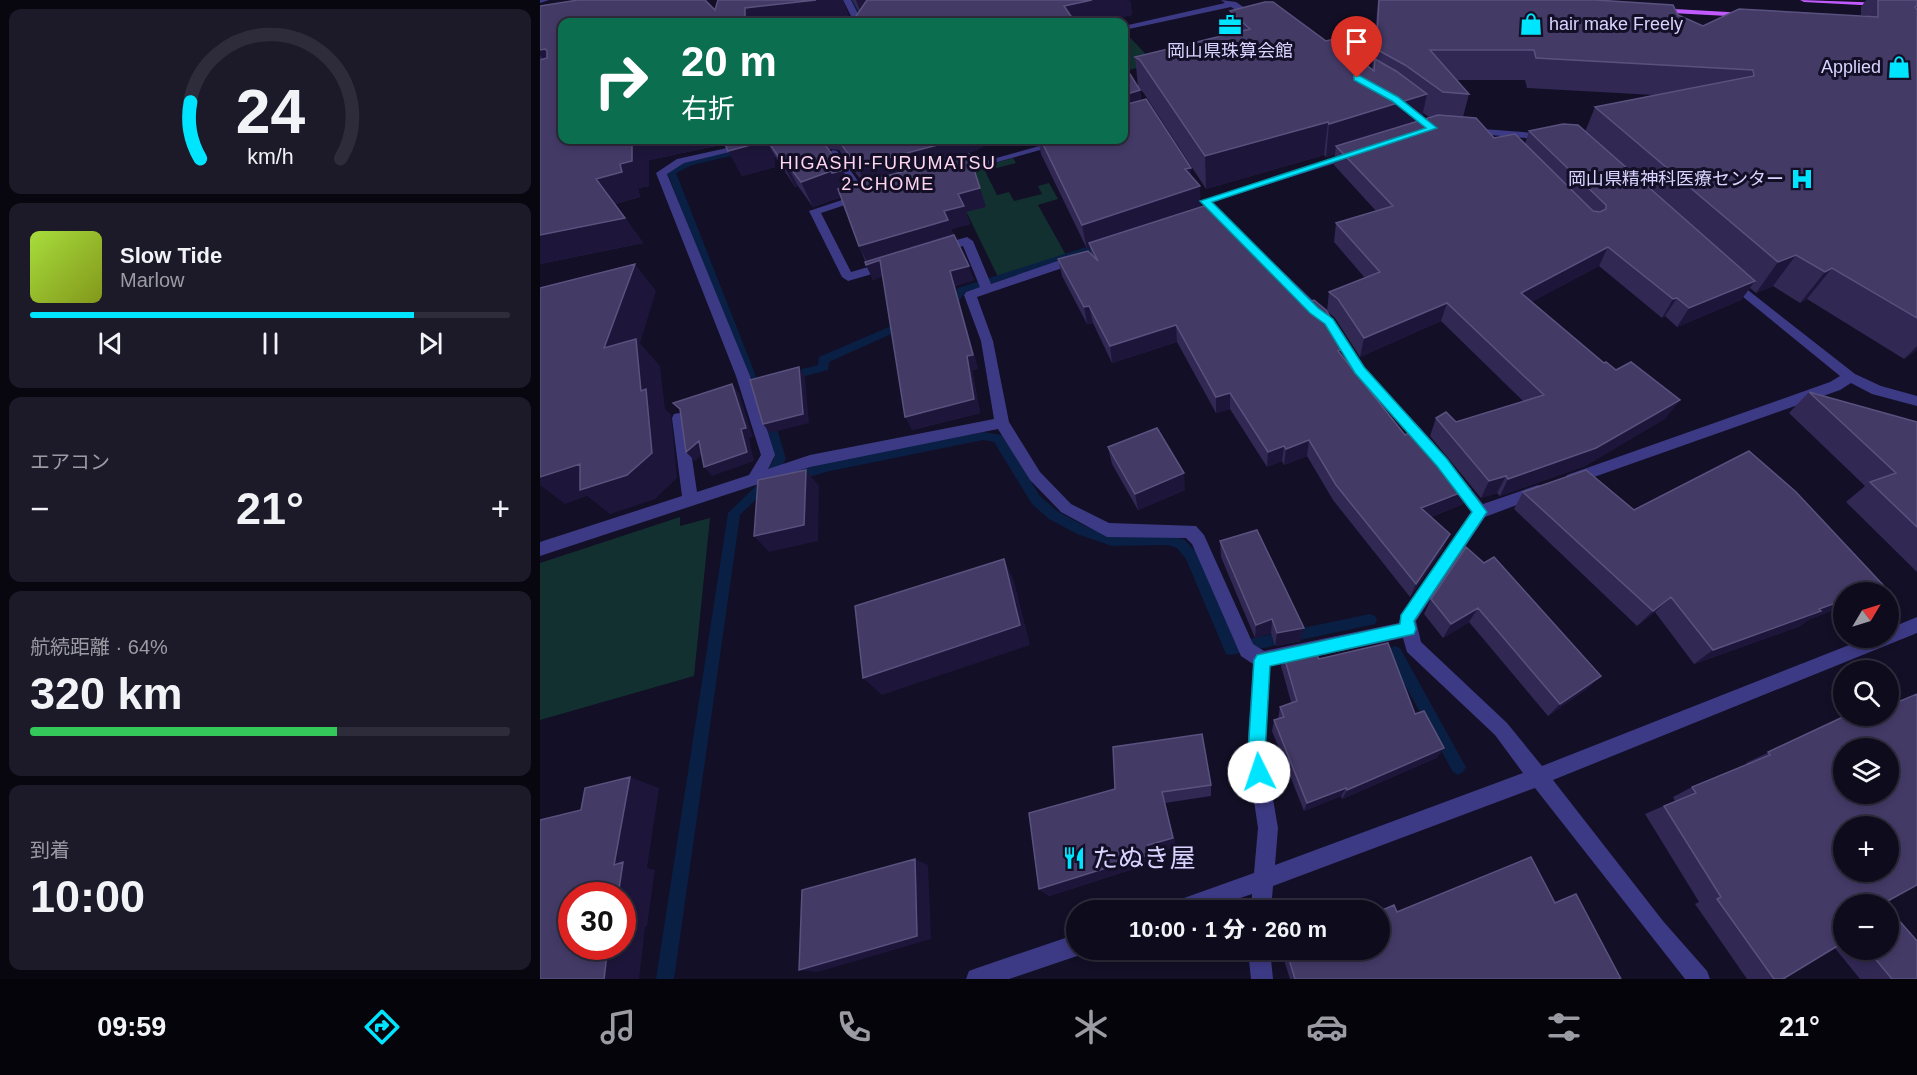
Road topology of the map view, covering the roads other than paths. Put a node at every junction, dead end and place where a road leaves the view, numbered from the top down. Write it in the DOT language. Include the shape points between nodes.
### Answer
graph roads {
  1 [pos="545,0"];
  2 [pos="847,0"];
  3 [pos="1804,0"];
  4 [pos="540,1"];
  5 [pos="1229,2"];
  6 [pos="1917,6"];
  7 [pos="1649,9"];
  8 [pos="1759,16"];
  9 [pos="856,18"];
  10 [pos="1261,21"];
  11 [pos="1128,27"];
  12 [pos="1454,130"];
  13 [pos="1498,133"];
  14 [pos="1564,138"];
  15 [pos="756,144"];
  16 [pos="1056,144"];
  17 [pos="1364,150"];
  18 [pos="1514,150"];
  19 [pos="833,153"];
  20 [pos="944,174"];
  21 [pos="1096,252"];
  22 [pos="924,254"];
  23 [pos="902,261"];
  24 [pos="1723,274"];
  25 [pos="986,284"];
  26 [pos="1851,378"];
  27 [pos="1917,401"];
  28 [pos="679,418"];
  29 [pos="1002,423"];
  30 [pos="1435,454"];
  31 [pos="1448,470"];
  32 [pos="758,476"];
  33 [pos="690,499"];
  34 [pos="1480,512"];
  35 [pos="540,549"];
  36 [pos="1917,625"];
  37 [pos="1408,629"];
  38 [pos="1899,632"];
  39 [pos="1860,648"];
  40 [pos="1251,651"];
  41 [pos="1538,778"];
  42 [pos="1263,881"];
  43 [pos="1207,900"];
  44 [pos="1262,900"];
  45 [pos="1066,949"];
  46 [pos="1260,960"];
  47 [pos="977,979"];
  48 [pos="1262,979"];
  49 [pos="1699,979"];
  1 -- 4 [label="street"];
  2 -- 9 [label="street"];
  3 -- 6 [label="main road"];
  5 -- 10 [label="street"];
  5 -- 11 [label="street"];
  7 -- 8 [label="main road"];
  12 -- 13 [label="street"];
  13 -- 14 [label="street"];
  13 -- 18 [label="street"];
  15 -- 32 [label="street" via="681,161 661,173 754,410 768,455"];
  16 -- 20 [label="street"];
  17 -- 30 [label="street" via="1202,197 1210,214 1329,322 1359,370"];
  19 -- 23 [label="street" via="869,195 815,211 848,277"];
  21 -- 25 [label="street"];
  22 -- 25 [label="street" via="967,241"];
  24 -- 26 [label="street"];
  25 -- 29 [label="street" via="970,295 987,341"];
  26 -- 27 [label="street"];
  26 -- 34 [label="street"];
  28 -- 33 [label="street"];
  29 -- 32 [label="street" via="810,461"];
  29 -- 40 [label="street" via="1035,476 1066,508 1107,530 1190,531 1198,540"];
  31 -- 34 [label="street"];
  32 -- 33 [label="street"];
  33 -- 35 [label="street"];
  34 -- 37 [label="street" via="1407,620"];
  36 -- 38 [label="street"];
  37 -- 40 [label="street"];
  37 -- 41 [label="street" via="1413,646 1501,729"];
  39 -- 41 [label="street"];
  40 -- 42 [label="street" via="1256,753 1268,828"];
  41 -- 42 [label="street"];
  41 -- 49 [label="street"];
  42 -- 43 [label="street"];
  42 -- 44 [label="street"];
  45 -- 47 [label="street"];
  46 -- 48 [label="street"];
}
